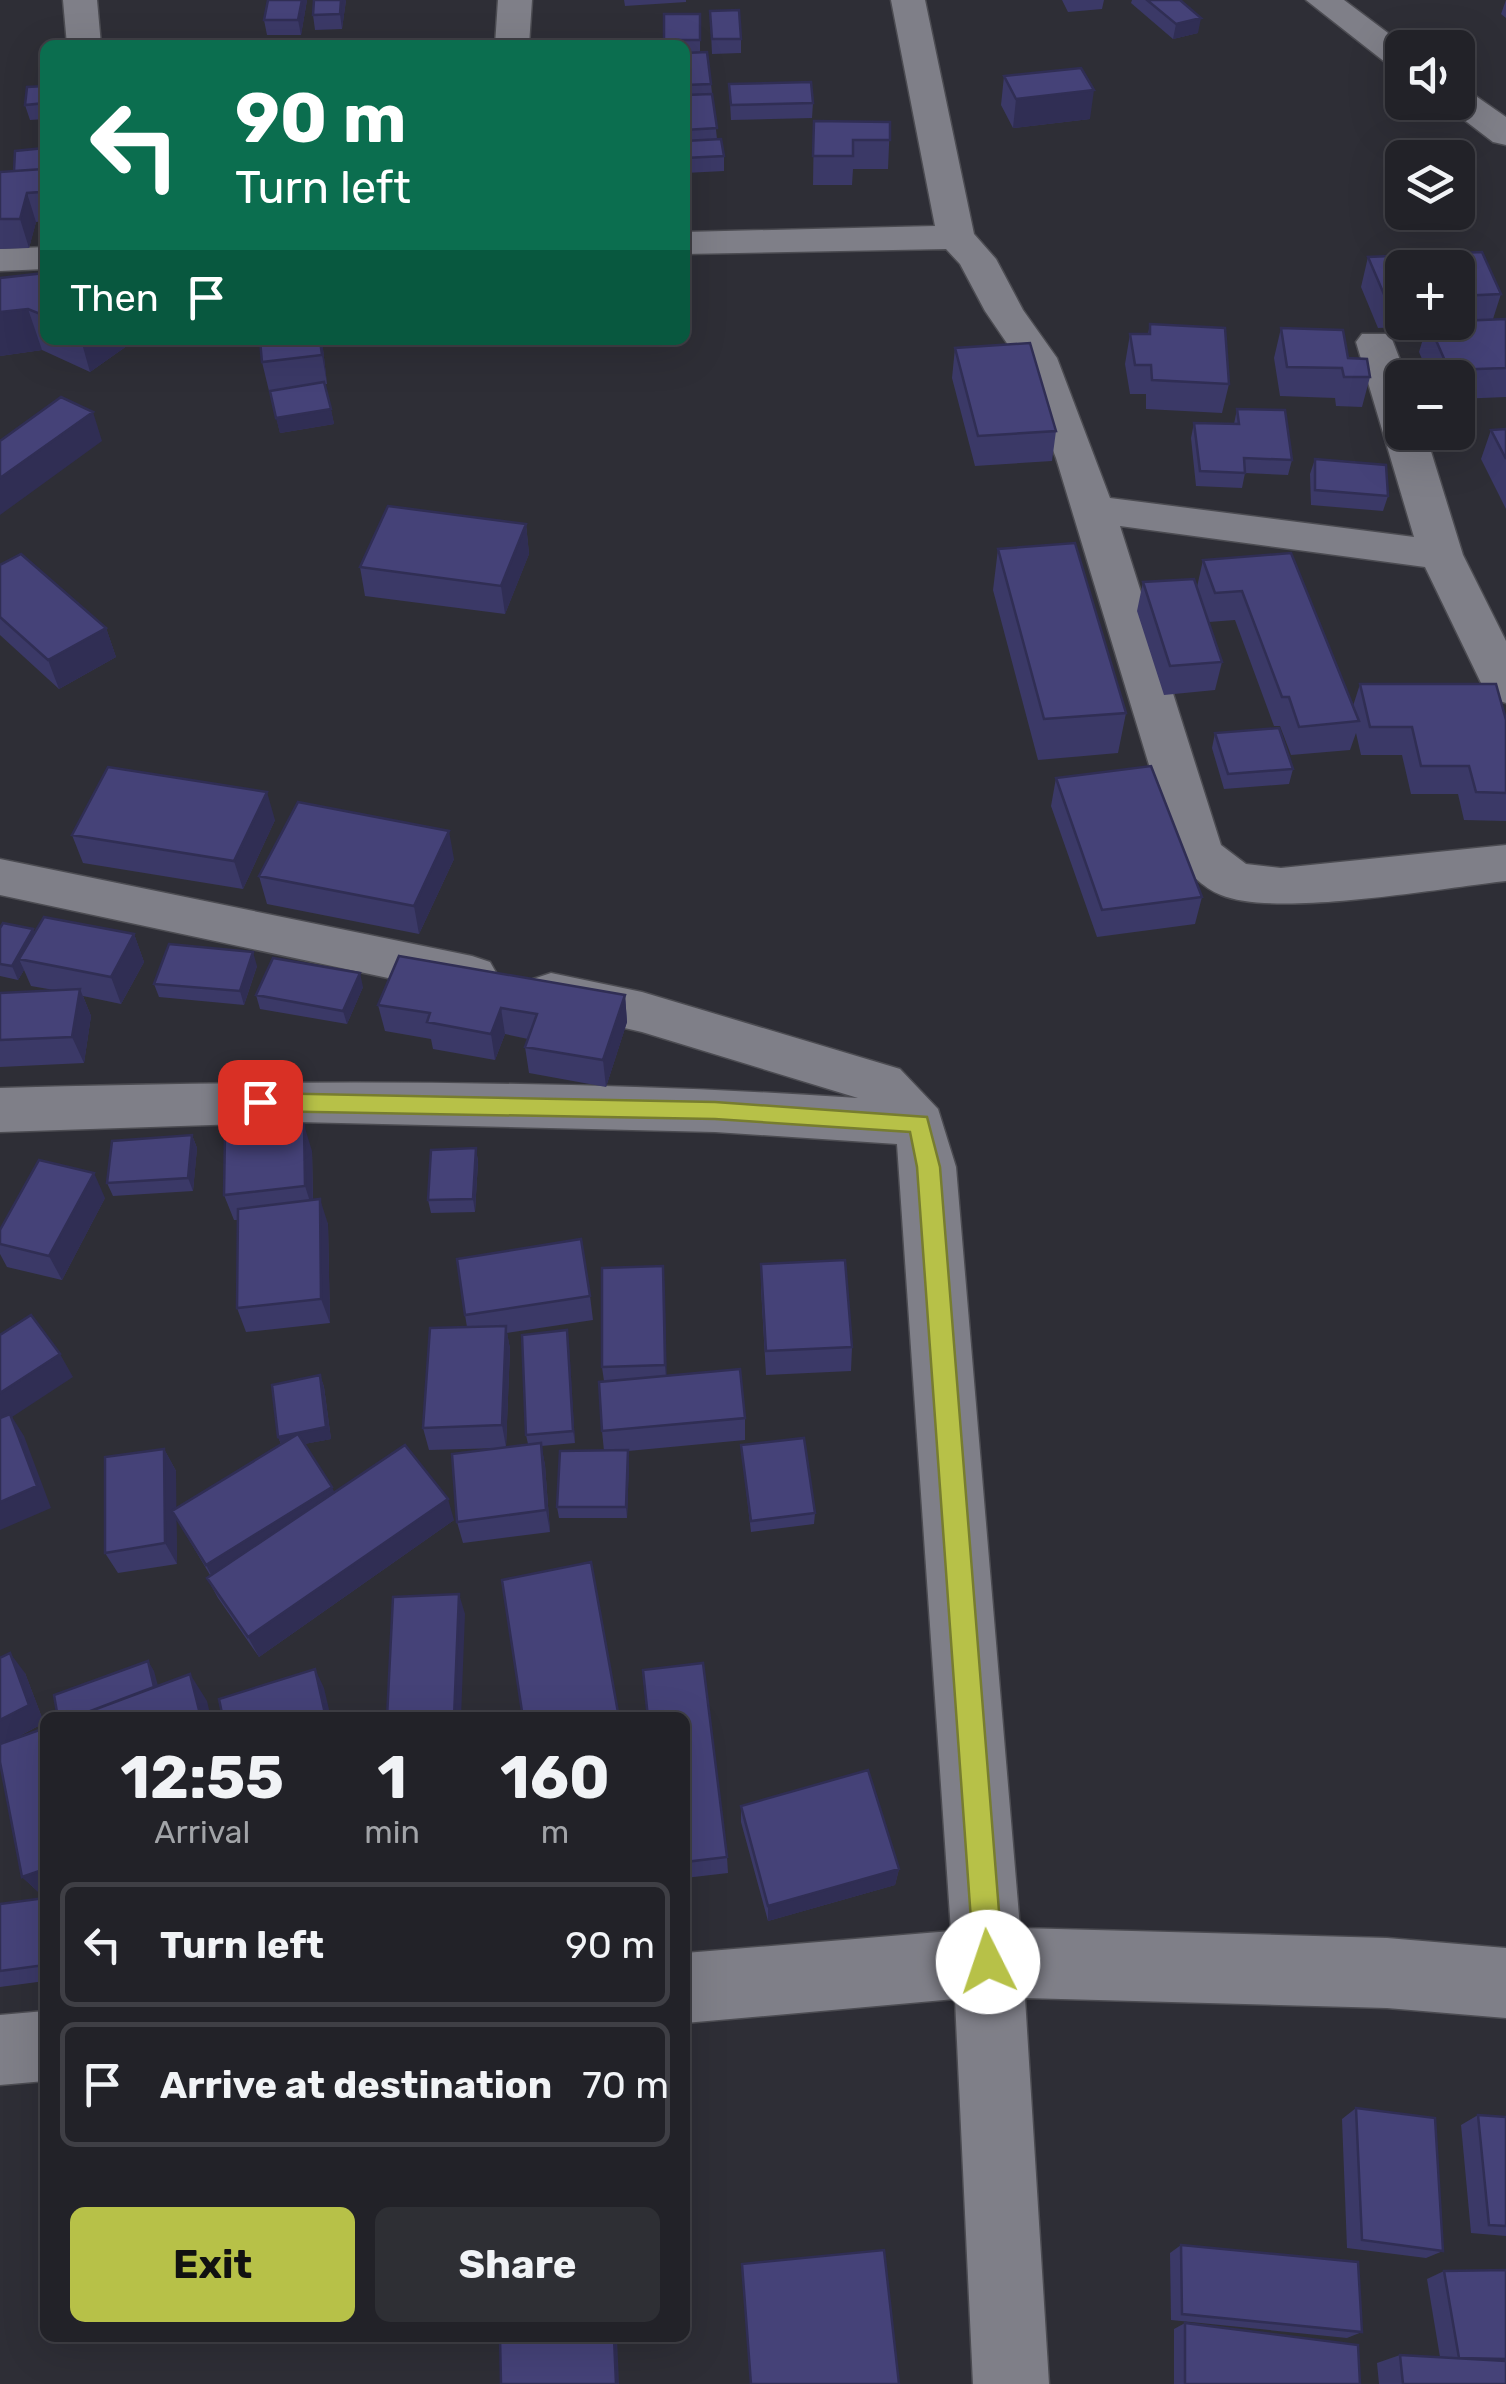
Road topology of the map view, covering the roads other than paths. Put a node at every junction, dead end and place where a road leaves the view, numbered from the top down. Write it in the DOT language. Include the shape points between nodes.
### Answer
graph roads {
  1 [pos="80,0"];
  2 [pos="515,0"];
  3 [pos="908,0"];
  4 [pos="1323,0"];
  5 [pos="84,40"];
  6 [pos="512,40"];
  7 [pos="1385,46"];
  8 [pos="1475,111"];
  9 [pos="1506,134"];
  10 [pos="956,238"];
  11 [pos="690,244"];
  12 [pos="40,258"];
  13 [pos="0,260"];
  14 [pos="1376,342"];
  15 [pos="1385,372"];
  16 [pos="1409,450"];
  17 [pos="1093,510"];
  18 [pos="1441,555"];
  19 [pos="1506,686"];
  20 [pos="1506,863"];
  21 [pos="0,877"];
  22 [pos="0,1110"];
  23 [pos="920,1124"];
  24 [pos="988,1962"];
  25 [pos="1506,1983"];
  26 [pos="690,1988"];
  27 [pos="40,2046"];
  28 [pos="0,2050"];
  29 [pos="1010,2384"];
  1 -- 5 [label="street"];
  2 -- 6 [label="street"];
  3 -- 10 [label="street"];
  4 -- 7 [label="street"];
  8 -- 9 [label="street"];
  10 -- 11 [label="street"];
  10 -- 17 [label="street" via="977,259 1038,358"];
  12 -- 13 [label="street"];
  14 -- 15 [label="street"];
  16 -- 18 [label="street"];
  17 -- 18 [label="street"];
  17 -- 20 [label="street" via="1200,854 1234,882 1281,886"];
  18 -- 19 [label="street"];
  21 -- 23 [label="street" via="642,1012 881,1084"];
  22 -- 23 [label="street" via="298,1101 715,1110"];
  23 -- 24 [label="street" via="954,1462"];
  24 -- 25 [label="street" via="1387,1973"];
  24 -- 26 [label="street"];
  24 -- 29 [label="street"];
  27 -- 28 [label="street"];
}
